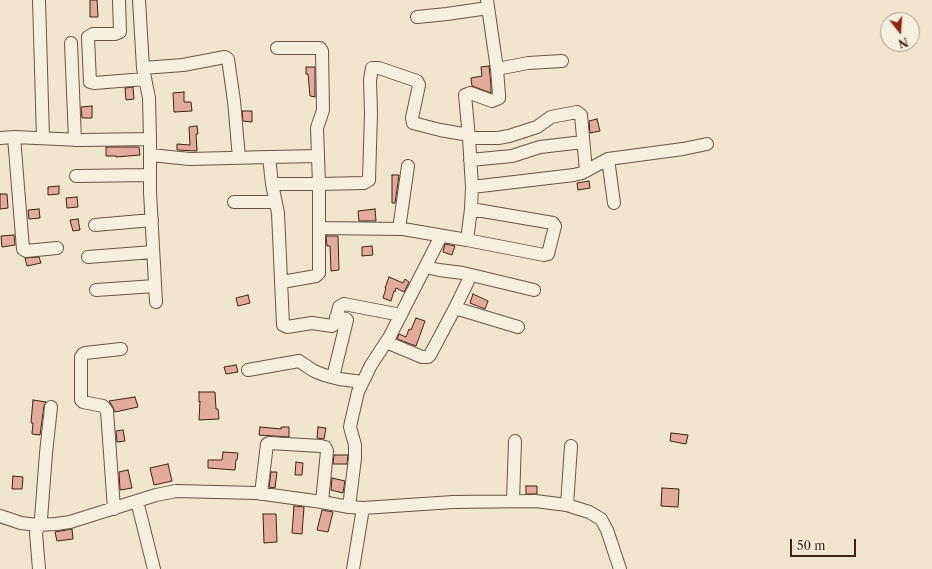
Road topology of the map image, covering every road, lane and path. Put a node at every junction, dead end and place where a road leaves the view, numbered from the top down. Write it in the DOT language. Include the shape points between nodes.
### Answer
graph roads {
  1 [pos="39,0"];
  2 [pos="119,0"];
  3 [pos="139,0"];
  4 [pos="488,4"];
  5 [pos="417,16"];
  6 [pos="70,43"];
  7 [pos="277,48"];
  8 [pos="562,61"];
  9 [pos="497,69"];
  10 [pos="144,74"];
  11 [pos="469,136"];
  12 [pos="14,137"];
  13 [pos="0,138"];
  14 [pos="43,138"];
  15 [pos="150,139"];
  16 [pos="75,140"];
  17 [pos="583,142"];
  18 [pos="707,144"];
  19 [pos="150,155"];
  20 [pos="318,156"];
  21 [pos="269,157"];
  22 [pos="238,158"];
  23 [pos="608,159"];
  24 [pos="470,160"];
  25 [pos="408,166"];
  26 [pos="586,171"];
  27 [pos="150,175"];
  28 [pos="76,176"];
  29 [pos="272,184"];
  30 [pos="319,184"];
  31 [pos="472,187"];
  32 [pos="234,202"];
  33 [pos="275,202"];
  34 [pos="614,203"];
  35 [pos="471,209"];
  36 [pos="152,220"];
  37 [pos="95,225"];
  38 [pos="319,228"];
  39 [pos="399,229"];
  40 [pos="441,236"];
  41 [pos="467,240"];
  42 [pos="56,248"];
  43 [pos="153,252"];
  44 [pos="88,257"];
  45 [pos="426,267"];
  46 [pos="471,275"];
  47 [pos="282,282"];
  48 [pos="155,286"];
  49 [pos="96,290"];
  50 [pos="534,290"];
  51 [pos="156,302"];
  52 [pos="455,308"];
  53 [pos="401,315"];
  54 [pos="336,317"];
  55 [pos="518,327"];
  56 [pos="386,342"];
  57 [pos="121,349"];
  58 [pos="248,370"];
  59 [pos="333,377"];
  60 [pos="362,382"];
  61 [pos="51,407"];
  62 [pos="515,441"];
  63 [pos="571,446"];
  64 [pos="262,494"];
  65 [pos="137,501"];
  66 [pos="513,501"];
  67 [pos="322,502"];
  68 [pos="567,505"];
  69 [pos="349,507"];
  70 [pos="363,508"];
  71 [pos="114,509"];
  72 [pos="0,516"];
  73 [pos="38,525"];
  74 [pos="39,569"];
  75 [pos="154,569"];
  76 [pos="353,569"];
  77 [pos="620,569"];
  1 -- 14 [label="street"];
  2 -- 10 [label="street" via="120,32 92,34 88,37 90,82"];
  3 -- 10 [label="street"];
  4 -- 5 [label="street" via="447,14"];
  4 -- 9 [label="street"];
  6 -- 16 [label="street"];
  7 -- 20 [label="street" via="320,48 322,51 323,110 317,128"];
  8 -- 9 [label="street" via="528,63"];
  9 -- 11 [label="street" via="498,98 492,101 470,93 465,95"];
  10 -- 15 [label="street" via="149,98"];
  10 -- 22 [label="street" via="227,57 234,101"];
  11 -- 17 [label="street" via="509,136 537,127 551,116 577,112 581,115"];
  11 -- 24 [label="street"];
  11 -- 30 [label="street" via="413,123 419,85 417,80 372,68 369,180 364,183"];
  12 -- 13 [label="street"];
  12 -- 14 [label="street"];
  12 -- 42 [label="street" via="22,249 26,251"];
  14 -- 16 [label="street"];
  15 -- 16 [label="street"];
  15 -- 19 [label="street"];
  17 -- 24 [label="street" via="540,147 502,158"];
  17 -- 26 [label="street"];
  18 -- 23 [label="street"];
  19 -- 22 [label="street"];
  19 -- 27 [label="street"];
  20 -- 21 [label="street"];
  20 -- 30 [label="street"];
  21 -- 22 [label="street"];
  21 -- 29 [label="street"];
  23 -- 26 [label="street"];
  23 -- 34 [label="street"];
  24 -- 31 [label="street"];
  25 -- 39 [label="street"];
  26 -- 31 [label="street" via="574,176"];
  27 -- 28 [label="street"];
  27 -- 36 [label="street"];
  29 -- 30 [label="street"];
  29 -- 33 [label="street"];
  30 -- 38 [label="street"];
  31 -- 35 [label="street"];
  32 -- 33 [label="street"];
  33 -- 47 [label="street" via="278,213"];
  35 -- 41 [label="street"];
  35 -- 41 [label="street" via="553,223 555,226 546,255"];
  36 -- 37 [label="street"];
  36 -- 43 [label="street"];
  38 -- 39 [label="street"];
  38 -- 47 [label="street" via="318,275"];
  39 -- 40 [label="street"];
  40 -- 41 [label="street"];
  40 -- 45 [label="street"];
  43 -- 44 [label="street"];
  43 -- 48 [label="street"];
  45 -- 46 [label="street"];
  45 -- 53 [label="street"];
  46 -- 50 [label="street"];
  46 -- 52 [label="street"];
  47 -- 54 [label="street" via="285,326 312,323 332,326"];
  48 -- 49 [label="street"];
  48 -- 51 [label="street"];
  52 -- 55 [label="street"];
  52 -- 56 [label="street" via="428,357 422,357"];
  53 -- 54 [label="street" via="344,304 339,307"];
  53 -- 56 [label="street"];
  54 -- 59 [label="street" via="347,320"];
  56 -- 60 [label="street"];
  57 -- 71 [label="street" via="86,353 81,357 81,400 103,406 107,411"];
  58 -- 59 [label="street" via="299,361 314,371"];
  59 -- 60 [label="street"];
  60 -- 69 [label="street" via="350,428 356,445"];
  61 -- 73 [label="street" via="41,519"];
  62 -- 66 [label="street"];
  63 -- 68 [label="street"];
  64 -- 65 [label="street" via="176,491"];
  64 -- 67 [label="street"];
  64 -- 67 [label="street" via="267,444 321,446 327,451"];
  65 -- 71 [label="street"];
  65 -- 75 [label="street"];
  66 -- 68 [label="street"];
  66 -- 70 [label="street"];
  67 -- 69 [label="street"];
  68 -- 77 [label="street" via="589,512 600,519 607,530"];
  69 -- 70 [label="street"];
  70 -- 76 [label="street"];
  71 -- 73 [label="street" via="70,522"];
  72 -- 73 [label="street"];
  73 -- 74 [label="street" via="36,533"];
}
